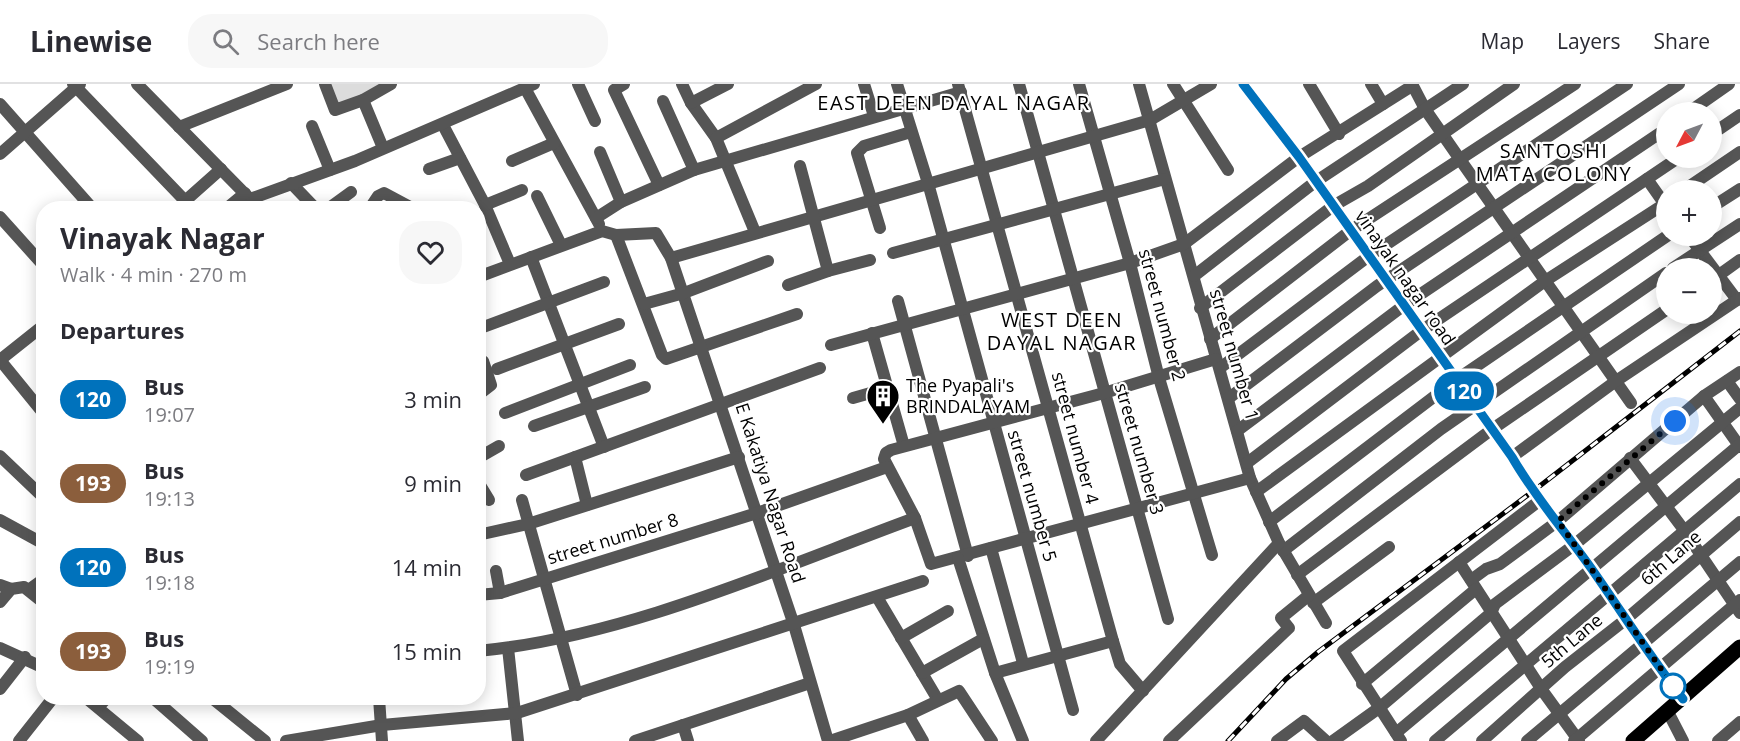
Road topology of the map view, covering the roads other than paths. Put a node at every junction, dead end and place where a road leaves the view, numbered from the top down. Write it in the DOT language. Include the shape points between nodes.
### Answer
graph roads {
  1 [pos="136,84"];
  2 [pos="287,84"];
  3 [pos="325,84"];
  4 [pos="391,84"];
  5 [pos="578,84"];
  6 [pos="624,84"];
  7 [pos="682,84"];
  8 [pos="728,84"];
  9 [pos="816,84"];
  10 [pos="864,84"];
  11 [pos="897,84"];
  12 [pos="1019,84"];
  13 [pos="1079,84"];
  14 [pos="1139,84"];
  15 [pos="1173,84"];
  16 [pos="1211,84"];
  17 [pos="1243,84"];
  18 [pos="1310,84"];
  19 [pos="1371,84"];
  20 [pos="1463,84"];
  21 [pos="1514,84"];
  22 [pos="1575,84"];
  23 [pos="1627,84"];
  24 [pos="1679,84"];
  25 [pos="1729,84"];
  26 [pos="77,85"];
  27 [pos="1412,85"];
  28 [pos="529,86"];
  29 [pos="960,88"];
  30 [pos="363,100"];
  31 [pos="663,101"];
  32 [pos="1183,101"];
  33 [pos="1703,102"];
  34 [pos="691,103"];
  35 [pos="0,104"];
  36 [pos="1383,104"];
  37 [pos="904,108"];
  38 [pos="1425,109"];
  39 [pos="1740,115"];
  40 [pos="874,116"];
  41 [pos="1149,120"];
  42 [pos="596,121"];
  43 [pos="443,125"];
  44 [pos="312,126"];
  45 [pos="179,127"];
  46 [pos="1722,127"];
  47 [pos="911,132"];
  48 [pos="26,134"];
  49 [pos="1339,134"];
  50 [pos="1442,134"];
  51 [pos="1093,135"];
  52 [pos="1656,136"];
  53 [pos="716,138"];
  54 [pos="554,143"];
  55 [pos="383,148"];
  56 [pos="1039,151"];
  57 [pos="600,152"];
  58 [pos="1740,152"];
  59 [pos="0,154"];
  60 [pos="1299,157"];
  61 [pos="460,158"];
  62 [pos="1459,158"];
  63 [pos="725,160"];
  64 [pos="512,161"];
  65 [pos="800,166"];
  66 [pos="983,167"];
  67 [pos="1663,168"];
  68 [pos="220,169"];
  69 [pos="429,169"];
  70 [pos="330,170"];
  71 [pos="694,170"];
  72 [pos="1228,170"];
  73 [pos="1647,179"];
  74 [pos="1165,180"];
  75 [pos="1699,180"];
  76 [pos="1316,182"];
  77 [pos="291,183"];
  78 [pos="928,183"];
  79 [pos="1476,183"];
  80 [pos="659,185"];
  81 [pos="1740,189"];
  82 [pos="522,190"];
  83 [pos="1656,191"];
  84 [pos="351,192"];
  85 [pos="1110,194"];
  86 [pos="537,196"];
  87 [pos="871,199"];
  88 [pos="251,200"];
  89 [pos="86,201"];
  90 [pos="183,201"];
  91 [pos="192,201"];
  92 [pos="308,201"];
  93 [pos="339,201"];
  94 [pos="375,201"];
  95 [pos="399,201"];
  96 [pos="483,201"];
  97 [pos="1722,201"];
  98 [pos="621,202"];
  99 [pos="486,205"];
  100 [pos="1333,206"];
  101 [pos="486,207"];
  102 [pos="1055,208"];
  103 [pos="1494,208"];
  104 [pos="1656,210"];
  105 [pos="814,216"];
  106 [pos="0,217"];
  107 [pos="596,218"];
  108 [pos="998,224"];
  109 [pos="1740,224"];
  110 [pos="880,228"];
  111 [pos="602,231"];
  112 [pos="1350,231"];
  113 [pos="755,232"];
  114 [pos="1511,232"];
  115 [pos="616,235"];
  116 [pos="943,240"];
  117 [pos="1184,244"];
  118 [pos="1656,244"];
  119 [pos="561,245"];
  120 [pos="1698,246"];
  121 [pos="1701,250"];
  122 [pos="893,253"];
  123 [pos="1369,256"];
  124 [pos="36,257"];
  125 [pos="531,257"];
  126 [pos="1527,257"];
  127 [pos="671,258"];
  128 [pos="1689,258"];
  129 [pos="1705,258"];
  130 [pos="870,260"];
  131 [pos="1740,260"];
  132 [pos="768,261"];
  133 [pos="1130,263"];
  134 [pos="510,264"];
  135 [pos="828,271"];
  136 [pos="1722,272"];
  137 [pos="486,274"];
  138 [pos="1194,276"];
  139 [pos="1073,278"];
  140 [pos="1656,280"];
  141 [pos="1386,281"];
  142 [pos="1545,281"];
  143 [pos="604,282"];
  144 [pos="1722,284"];
  145 [pos="788,285"];
  146 [pos="684,293"];
  147 [pos="1017,293"];
  148 [pos="1738,299"];
  149 [pos="898,301"];
  150 [pos="547,302"];
  151 [pos="644,304"];
  152 [pos="1403,306"];
  153 [pos="1563,307"];
  154 [pos="962,308"];
  155 [pos="1200,308"];
  156 [pos="797,314"];
  157 [pos="1656,317"];
  158 [pos="619,324"];
  159 [pos="904,324"];
  160 [pos="486,326"];
  161 [pos="36,331"];
  162 [pos="1421,331"];
  163 [pos="1579,332"];
  164 [pos="872,333"];
  165 [pos="1210,339"];
  166 [pos="564,344"];
  167 [pos="831,345"];
  168 [pos="702,348"];
  169 [pos="1598,356"];
  170 [pos="1439,357"];
  171 [pos="0,360"];
  172 [pos="1218,364"];
  173 [pos="630,365"];
  174 [pos="820,368"];
  175 [pos="497,369"];
  176 [pos="486,370"];
  177 [pos="1740,372"];
  178 [pos="1159,378"];
  179 [pos="1456,380"];
  180 [pos="1616,381"];
  181 [pos="1727,381"];
  182 [pos="579,384"];
  183 [pos="645,387"];
  184 [pos="888,388"];
  185 [pos="486,389"];
  186 [pos="1104,393"];
  187 [pos="1704,396"];
  188 [pos="853,398"];
  189 [pos="1228,399"];
  190 [pos="1740,399"];
  191 [pos="721,403"];
  192 [pos="1631,403"];
  193 [pos="36,404"];
  194 [pos="1474,405"];
  195 [pos="588,408"];
  196 [pos="1740,408"];
  197 [pos="1048,409"];
  198 [pos="505,413"];
  199 [pos="1723,421"];
  200 [pos="993,423"];
  201 [pos="534,426"];
  202 [pos="1491,430"];
  203 [pos="1237,431"];
  204 [pos="935,439"];
  205 [pos="499,446"];
  206 [pos="904,446"];
  207 [pos="1740,446"];
  208 [pos="604,447"];
  209 [pos="486,453"];
  210 [pos="0,456"];
  211 [pos="574,457"];
  212 [pos="739,457"];
  213 [pos="1512,457"];
  214 [pos="1630,458"];
  215 [pos="1247,463"];
  216 [pos="887,467"];
  217 [pos="526,475"];
  218 [pos="1250,478"];
  219 [pos="1648,481"];
  220 [pos="1740,484"];
  221 [pos="36,490"];
  222 [pos="1193,492"];
  223 [pos="1256,492"];
  224 [pos="486,495"];
  225 [pos="489,500"];
  226 [pos="522,500"];
  227 [pos="1539,501"];
  228 [pos="587,506"];
  229 [pos="1666,506"];
  230 [pos="1137,508"];
  231 [pos="757,513"];
  232 [pos="915,518"];
  233 [pos="0,520"];
  234 [pos="1558,521"];
  235 [pos="1269,522"];
  236 [pos="1740,522"];
  237 [pos="1080,523"];
  238 [pos="528,524"];
  239 [pos="1684,530"];
  240 [pos="486,533"];
  241 [pos="1025,537"];
  242 [pos="36,540"];
  243 [pos="1574,545"];
  244 [pos="1281,547"];
  245 [pos="1389,547"];
  246 [pos="991,548"];
  247 [pos="1212,555"];
  248 [pos="1701,555"];
  249 [pos="963,557"];
  250 [pos="1459,562"];
  251 [pos="1740,562"];
  252 [pos="1591,568"];
  253 [pos="776,570"];
  254 [pos="496,571"];
  255 [pos="1297,575"];
  256 [pos="544,579"];
  257 [pos="1719,580"];
  258 [pos="923,581"];
  259 [pos="36,585"];
  260 [pos="1473,585"];
  261 [pos="6,587"];
  262 [pos="30,590"];
  263 [pos="500,593"];
  264 [pos="486,594"];
  265 [pos="1608,594"];
  266 [pos="36,596"];
  267 [pos="877,597"];
  268 [pos="1310,600"];
  269 [pos="0,602"];
  270 [pos="1738,606"];
  271 [pos="948,611"];
  272 [pos="1491,613"];
  273 [pos="1168,619"];
  274 [pos="1625,620"];
  275 [pos="1326,623"];
  276 [pos="794,624"];
  277 [pos="901,638"];
  278 [pos="560,639"];
  279 [pos="983,639"];
  280 [pos="1509,639"];
  281 [pos="1113,640"];
  282 [pos="1644,645"];
  283 [pos="1740,647"];
  284 [pos="0,648"];
  285 [pos="508,648"];
  286 [pos="486,650"];
  287 [pos="1057,654"];
  288 [pos="25,657"];
  289 [pos="36,663"];
  290 [pos="1023,663"];
  291 [pos="1526,665"];
  292 [pos="1659,669"];
  293 [pos="922,672"];
  294 [pos="995,673"];
  295 [pos="810,683"];
  296 [pos="1362,684"];
  297 [pos="0,689"];
  298 [pos="1542,690"];
  299 [pos="1143,691"];
  300 [pos="577,695"];
  301 [pos="1683,699"];
  302 [pos="939,700"];
  303 [pos="47,705"];
  304 [pos="95,705"];
  305 [pos="161,705"];
  306 [pos="221,705"];
  307 [pos="380,705"];
  308 [pos="98,707"];
  309 [pos="1379,708"];
  310 [pos="1073,710"];
  311 [pos="1668,712"];
  312 [pos="516,713"];
  313 [pos="1560,713"];
  314 [pos="908,715"];
  315 [pos="1740,723"];
  316 [pos="381,725"];
  317 [pos="683,725"];
  318 [pos="1399,737"];
  319 [pos="1577,740"];
  320 [pos="19,741"];
  321 [pos="138,741"];
  322 [pos="202,741"];
  323 [pos="265,741"];
  324 [pos="286,741"];
  325 [pos="382,741"];
  326 [pos="518,741"];
  327 [pos="635,741"];
  328 [pos="688,741"];
  329 [pos="829,741"];
  330 [pos="923,741"];
  331 [pos="992,741"];
  332 [pos="1023,741"];
  333 [pos="1096,741"];
  334 [pos="1169,741"];
  335 [pos="1277,741"];
  336 [pos="1326,741"];
  337 [pos="1333,741"];
  338 [pos="1435,741"];
  339 [pos="1482,741"];
  340 [pos="1527,741"];
  341 [pos="1633,741"];
  342 [pos="1683,741"];
  343 [pos="1718,741"];
  1 -- 45 [label="street"];
  2 -- 45 [label="street"];
  3 -- 30 [label="street" via="335,110"];
  4 -- 30 [label="street"];
  5 -- 42 [label="street"];
  6 -- 80 [label="street" via="614,90"];
  7 -- 34 [label="street"];
  8 -- 34 [label="street"];
  9 -- 53 [label="street"];
  10 -- 40 [label="street"];
  11 -- 37 [label="street, street number 5"];
  12 -- 56 [label="street"];
  13 -- 51 [label="street, street number 2"];
  14 -- 41 [label="street, street number 1"];
  15 -- 32 [label="street"];
  16 -- 32 [label="street"];
  17 -- 60 [label="street, vinayak nagar road"];
  18 -- 49 [label="street"];
  19 -- 36 [label="street"];
  20 -- 38 [label="street"];
  21 -- 50 [label="street"];
  22 -- 62 [label="street"];
  23 -- 79 [label="street"];
  24 -- 103 [label="street"];
  25 -- 33 [label="street"];
  26 -- 48 [label="street"];
  26 -- 90 [label="street"];
  27 -- 36 [label="street"];
  27 -- 38 [label="street"];
  28 -- 43 [label="street"];
  28 -- 54 [label="street"];
  29 -- 37 [label="street"];
  29 -- 66 [label="street, street number 4"];
  30 -- 55 [label="street"];
  31 -- 71 [label="street"];
  32 -- 41 [label="street"];
  32 -- 72 [label="street"];
  34 -- 53 [label="street"];
  35 -- 48 [label="street"];
  36 -- 49 [label="street"];
  37 -- 40 [label="street"];
  37 -- 47 [label="street, street number 5"];
  38 -- 50 [label="street"];
  38 -- 76 [label="street"];
  39 -- 46 [label="street"];
  40 -- 63 [label="street"];
  41 -- 51 [label="street"];
  41 -- 74 [label="street, street number 1"];
  43 -- 55 [label="street"];
  43 -- 61 [label="street"];
  44 -- 70 [label="street"];
  45 -- 68 [label="street"];
  47 -- 78 [label="street, street number 5"];
  47 -- 87 [label="street" via="859,148 857,153"];
  48 -- 59 [label="street"];
  48 -- 89 [label="street"];
  49 -- 60 [label="street"];
  50 -- 62 [label="street"];
  50 -- 100 [label="street"];
  51 -- 56 [label="street"];
  51 -- 85 [label="street, street number 2"];
  52 -- 114 [label="street"];
  53 -- 63 [label="street"];
  54 -- 64 [label="street"];
  54 -- 107 [label="street"];
  55 -- 70 [label="street"];
  56 -- 66 [label="street"];
  56 -- 102 [label="street, street number 3"];
  57 -- 98 [label="street"];
  58 -- 75 [label="street"];
  60 -- 76 [label="street, vinayak nagar road"];
  60 -- 117 [label="street"];
  61 -- 69 [label="street"];
  61 -- 96 [label="street"];
  62 -- 79 [label="street"];
  62 -- 112 [label="street"];
  63 -- 71 [label="street"];
  63 -- 113 [label="street"];
  65 -- 105 [label="street"];
  66 -- 78 [label="street"];
  66 -- 108 [label="street, street number 4"];
  67 -- 73 [label="street"];
  68 -- 88 [label="street"];
  68 -- 91 [label="street"];
  70 -- 77 [label="street"];
  71 -- 80 [label="street"];
  73 -- 83 [label="street"];
  73 -- 126 [label="street"];
  74 -- 85 [label="street"];
  74 -- 117 [label="street, street number 1"];
  76 -- 100 [label="street, vinayak nagar road"];
  76 -- 138 [label="street"];
  77 -- 88 [label="street"];
  77 -- 92 [label="street"];
  78 -- 87 [label="street"];
  78 -- 116 [label="street, street number 5"];
  79 -- 103 [label="street"];
  79 -- 123 [label="street"];
  80 -- 98 [label="street"];
  81 -- 97 [label="street"];
  82 -- 99 [label="street"];
  84 -- 93 [label="street"];
  85 -- 102 [label="street"];
  85 -- 133 [label="street, street number 2"];
  86 -- 119 [label="street"];
  87 -- 105 [label="street"];
  87 -- 110 [label="street"];
  94 -- 95 [label="street" via="384,193"];
  98 -- 107 [label="street"];
  100 -- 112 [label="street, vinayak nagar road"];
  100 -- 155 [label="street"];
  101 -- 134 [label="street"];
  102 -- 108 [label="street"];
  102 -- 139 [label="street, street number 3"];
  103 -- 114 [label="street"];
  103 -- 141 [label="street"];
  104 -- 142 [label="street"];
  105 -- 113 [label="street"];
  105 -- 135 [label="street"];
  106 -- 124 [label="street"];
  107 -- 111 [label="street"];
  108 -- 116 [label="street"];
  108 -- 147 [label="street, street number 4"];
  109 -- 121 [label="street"];
  111 -- 115 [label="street"];
  111 -- 119 [label="street"];
  112 -- 123 [label="street, vinayak nagar road"];
  112 -- 165 [label="street"];
  113 -- 127 [label="street"];
  114 -- 126 [label="street"];
  114 -- 152 [label="street"];
  115 -- 127 [label="street, E Kakatiya Nagar Road" via="656,233"];
  115 -- 151 [label="street"];
  116 -- 122 [label="street"];
  116 -- 154 [label="street, street number 5"];
  117 -- 133 [label="street"];
  117 -- 138 [label="street, street number 1"];
  118 -- 153 [label="street"];
  119 -- 125 [label="street"];
  120 -- 121 [label="street"];
  121 -- 128 [label="street"];
  121 -- 129 [label="street"];
  123 -- 141 [label="street, vinayak nagar road"];
  123 -- 172 [label="street"];
  125 -- 134 [label="street"];
  125 -- 150 [label="street"];
  126 -- 142 [label="street"];
  126 -- 162 [label="street"];
  127 -- 146 [label="street, E Kakatiya Nagar Road"];
  130 -- 135 [label="street"];
  131 -- 136 [label="street"];
  132 -- 146 [label="street"];
  133 -- 139 [label="street"];
  133 -- 178 [label="street, street number 2"];
  134 -- 137 [label="street"];
  135 -- 145 [label="street"];
  138 -- 155 [label="street, street number 1"];
  139 -- 147 [label="street"];
  139 -- 186 [label="street, street number 3"];
  140 -- 163 [label="street"];
  141 -- 152 [label="street, vinayak nagar road"];
  141 -- 189 [label="street"];
  142 -- 153 [label="street"];
  142 -- 170 [label="street"];
  143 -- 150 [label="street"];
  144 -- 148 [label="street"];
  146 -- 151 [label="street"];
  146 -- 168 [label="street, E Kakatiya Nagar Road"];
  147 -- 154 [label="street"];
  147 -- 197 [label="street, street number 4"];
  148 -- 180 [label="street"];
  149 -- 159 [label="street"];
  150 -- 160 [label="street"];
  150 -- 166 [label="street"];
  151 -- 168 [label="street" via="666,359"];
  152 -- 162 [label="street, vinayak nagar road"];
  152 -- 203 [label="street"];
  153 -- 163 [label="street"];
  153 -- 179 [label="street"];
  154 -- 159 [label="street"];
  154 -- 200 [label="street, street number 5"];
  155 -- 165 [label="street, street number 1"];
  156 -- 168 [label="street"];
  157 -- 169 [label="street"];
  158 -- 166 [label="street"];
  159 -- 164 [label="street"];
  159 -- 204 [label="street"];
  161 -- 171 [label="street"];
  162 -- 170 [label="street, vinayak nagar road"];
  162 -- 215 [label="street"];
  163 -- 169 [label="street"];
  163 -- 194 [label="street"];
  164 -- 167 [label="street"];
  164 -- 184 [label="street"];
  165 -- 172 [label="street, street number 1"];
  166 -- 175 [label="street"];
  166 -- 182 [label="street"];
  168 -- 191 [label="street, E Kakatiya Nagar Road"];
  169 -- 180 [label="street"];
  169 -- 202 [label="street"];
  170 -- 179 [label="street, vinayak nagar road"];
  170 -- 223 [label="street"];
  171 -- 193 [label="street"];
  172 -- 178 [label="street"];
  172 -- 189 [label="street, street number 1"];
  173 -- 182 [label="street"];
  174 -- 191 [label="street"];
  176 -- 185 [label="street" via="491,385"];
  177 -- 181 [label="street"];
  178 -- 186 [label="street"];
  178 -- 222 [label="street, street number 2"];
  179 -- 194 [label="street, vinayak nagar road"];
  179 -- 235 [label="street"];
  180 -- 192 [label="street"];
  180 -- 213 [label="street"];
  181 -- 187 [label="street"];
  181 -- 190 [label="street"];
  182 -- 195 [label="street"];
  182 -- 198 [label="street"];
  183 -- 195 [label="street"];
  184 -- 188 [label="street"];
  184 -- 206 [label="street"];
  186 -- 197 [label="street"];
  186 -- 230 [label="street, street number 3"];
  187 -- 199 [label="street"];
  187 -- 214 [label="street"];
  189 -- 203 [label="street, street number 1"];
  191 -- 208 [label="street"];
  191 -- 212 [label="street, E Kakatiya Nagar Road"];
  194 -- 202 [label="street, vinayak nagar road"];
  194 -- 244 [label="street"];
  195 -- 201 [label="street"];
  195 -- 208 [label="street"];
  196 -- 199 [label="street"];
  197 -- 200 [label="street"];
  197 -- 237 [label="street, street number 4"];
  199 -- 207 [label="street"];
  199 -- 219 [label="street"];
  200 -- 204 [label="street"];
  200 -- 241 [label="street, street number 5"];
  202 -- 213 [label="street, vinayak nagar road"];
  202 -- 255 [label="street"];
  203 -- 215 [label="street, street number 1"];
  204 -- 206 [label="street"];
  204 -- 249 [label="street"];
  205 -- 209 [label="street"];
  206 -- 216 [label="street" via="886,453"];
  207 -- 229 [label="street"];
  208 -- 211 [label="street"];
  210 -- 221 [label="street"];
  211 -- 217 [label="street"];
  211 -- 228 [label="street"];
  212 -- 228 [label="street"];
  212 -- 231 [label="street, E Kakatiya Nagar Road"];
  213 -- 227 [label="street, vinayak nagar road"];
  214 -- 219 [label="street"];
  214 -- 234 [label="street"];
  215 -- 218 [label="street, street number 1"];
  216 -- 231 [label="street, street number 8"];
  216 -- 232 [label="street"];
  218 -- 222 [label="street"];
  218 -- 223 [label="street, street number 1"];
  219 -- 229 [label="street"];
  219 -- 243 [label="street"];
  220 -- 239 [label="street"];
  222 -- 230 [label="street"];
  222 -- 247 [label="street, street number 2"];
  223 -- 235 [label="street, street number 1"];
  224 -- 225 [label="street"];
  226 -- 238 [label="street"];
  227 -- 234 [label="street, vinayak nagar road"];
  227 -- 250 [label="street"];
  228 -- 238 [label="street"];
  229 -- 239 [label="street"];
  229 -- 252 [label="street"];
  230 -- 237 [label="street"];
  230 -- 273 [label="street, street number 3"];
  231 -- 253 [label="street, E Kakatiya Nagar Road"];
  231 -- 256 [label="street, street number 8"];
  232 -- 249 [label="street" via="931,564"];
  232 -- 253 [label="street"];
  233 -- 242 [label="street"];
  234 -- 243 [label="street, vinayak nagar road"];
  234 -- 260 [label="street" via="1500,564 1486,569"];
  235 -- 244 [label="street, street number 1"];
  236 -- 248 [label="street, 6th Lane"];
  237 -- 241 [label="street"];
  237 -- 281 [label="street, street number 4"];
  238 -- 240 [label="street"];
  238 -- 256 [label="street"];
  239 -- 248 [label="street"];
  239 -- 265 [label="street"];
  241 -- 246 [label="street"];
  241 -- 287 [label="street, street number 5"];
  243 -- 252 [label="street, vinayak nagar road"];
  243 -- 272 [label="street" via="1495,604"];
  244 -- 255 [label="street, street number 1"];
  244 -- 299 [label="street"];
  245 -- 268 [label="street"];
  246 -- 249 [label="street"];
  246 -- 290 [label="street"];
  248 -- 257 [label="street"];
  248 -- 274 [label="street, 6th Lane"];
  249 -- 279 [label="street"];
  250 -- 260 [label="street"];
  250 -- 296 [label="street" via="1343,651"];
  251 -- 257 [label="street"];
  252 -- 265 [label="street, vinayak nagar road"];
  252 -- 280 [label="street"];
  253 -- 276 [label="street, E Kakatiya Nagar Road"];
  253 -- 278 [label="street" via="690,601"];
  254 -- 263 [label="street"];
  255 -- 268 [label="street, street number 1"];
  256 -- 263 [label="street, street number 8"];
  256 -- 278 [label="street"];
  257 -- 270 [label="street"];
  257 -- 282 [label="street"];
  258 -- 267 [label="street"];
  259 -- 262 [label="street"];
  260 -- 272 [label="street"];
  260 -- 296 [label="street"];
  261 -- 262 [label="street"];
  261 -- 269 [label="street"];
  262 -- 266 [label="street"];
  263 -- 264 [label="street, street number 8"];
  265 -- 274 [label="street, vinayak nagar road"];
  265 -- 291 [label="street"];
  267 -- 276 [label="street"];
  267 -- 277 [label="street"];
  268 -- 275 [label="street, street number 1"];
  268 -- 334 [label="street" via="1281,618 1288,628"];
  270 -- 292 [label="street"];
  271 -- 277 [label="street"];
  272 -- 280 [label="street"];
  272 -- 309 [label="street"];
  274 -- 282 [label="street, vinayak nagar road"];
  274 -- 298 [label="street, 5th Lane"];
  276 -- 295 [label="street, E Kakatiya Nagar Road"];
  276 -- 300 [label="street"];
  277 -- 293 [label="street"];
  278 -- 285 [label="street"];
  278 -- 300 [label="street"];
  279 -- 293 [label="street"];
  279 -- 294 [label="street"];
  280 -- 291 [label="street"];
  280 -- 318 [label="street"];
  281 -- 287 [label="street"];
  281 -- 299 [label="street, street number 4" via="1120,664"];
  282 -- 292 [label="street, vinayak nagar road"];
  282 -- 313 [label="street"];
  283 -- 301 [label="main road"];
  284 -- 288 [label="street"];
  285 -- 286 [label="street"];
  285 -- 312 [label="street"];
  287 -- 290 [label="street"];
  287 -- 310 [label="street, street number 5"];
  288 -- 289 [label="street"];
  288 -- 297 [label="street"];
  290 -- 294 [label="street"];
  291 -- 298 [label="street"];
  291 -- 338 [label="street"];
  292 -- 301 [label="street, vinayak nagar road"];
  292 -- 319 [label="street"];
  293 -- 302 [label="street"];
  294 -- 332 [label="street"];
  295 -- 317 [label="street"];
  295 -- 329 [label="street, E Kakatiya Nagar Road"];
  296 -- 309 [label="street"];
  298 -- 313 [label="street"];
  298 -- 339 [label="street, 5th Lane"];
  299 -- 333 [label="street"];
  300 -- 312 [label="street"];
  301 -- 311 [label="main road"];
  302 -- 314 [label="street"];
  302 -- 331 [label="street" via="959,691"];
  303 -- 320 [label="street"];
  304 -- 308 [label="street"];
  305 -- 322 [label="street"];
  306 -- 323 [label="street"];
  307 -- 316 [label="street"];
  308 -- 321 [label="street"];
  309 -- 318 [label="street"];
  309 -- 337 [label="street"];
  311 -- 341 [label="main road"];
  311 -- 342 [label="street"];
  312 -- 316 [label="street"];
  312 -- 326 [label="street"];
  313 -- 319 [label="street"];
  313 -- 340 [label="street"];
  314 -- 329 [label="street"];
  314 -- 330 [label="street"];
  315 -- 343 [label="street"];
  316 -- 324 [label="street"];
  316 -- 325 [label="street"];
  317 -- 327 [label="street"];
  317 -- 328 [label="street"];
  335 -- 336 [label="street" via="1304,721"];
}
